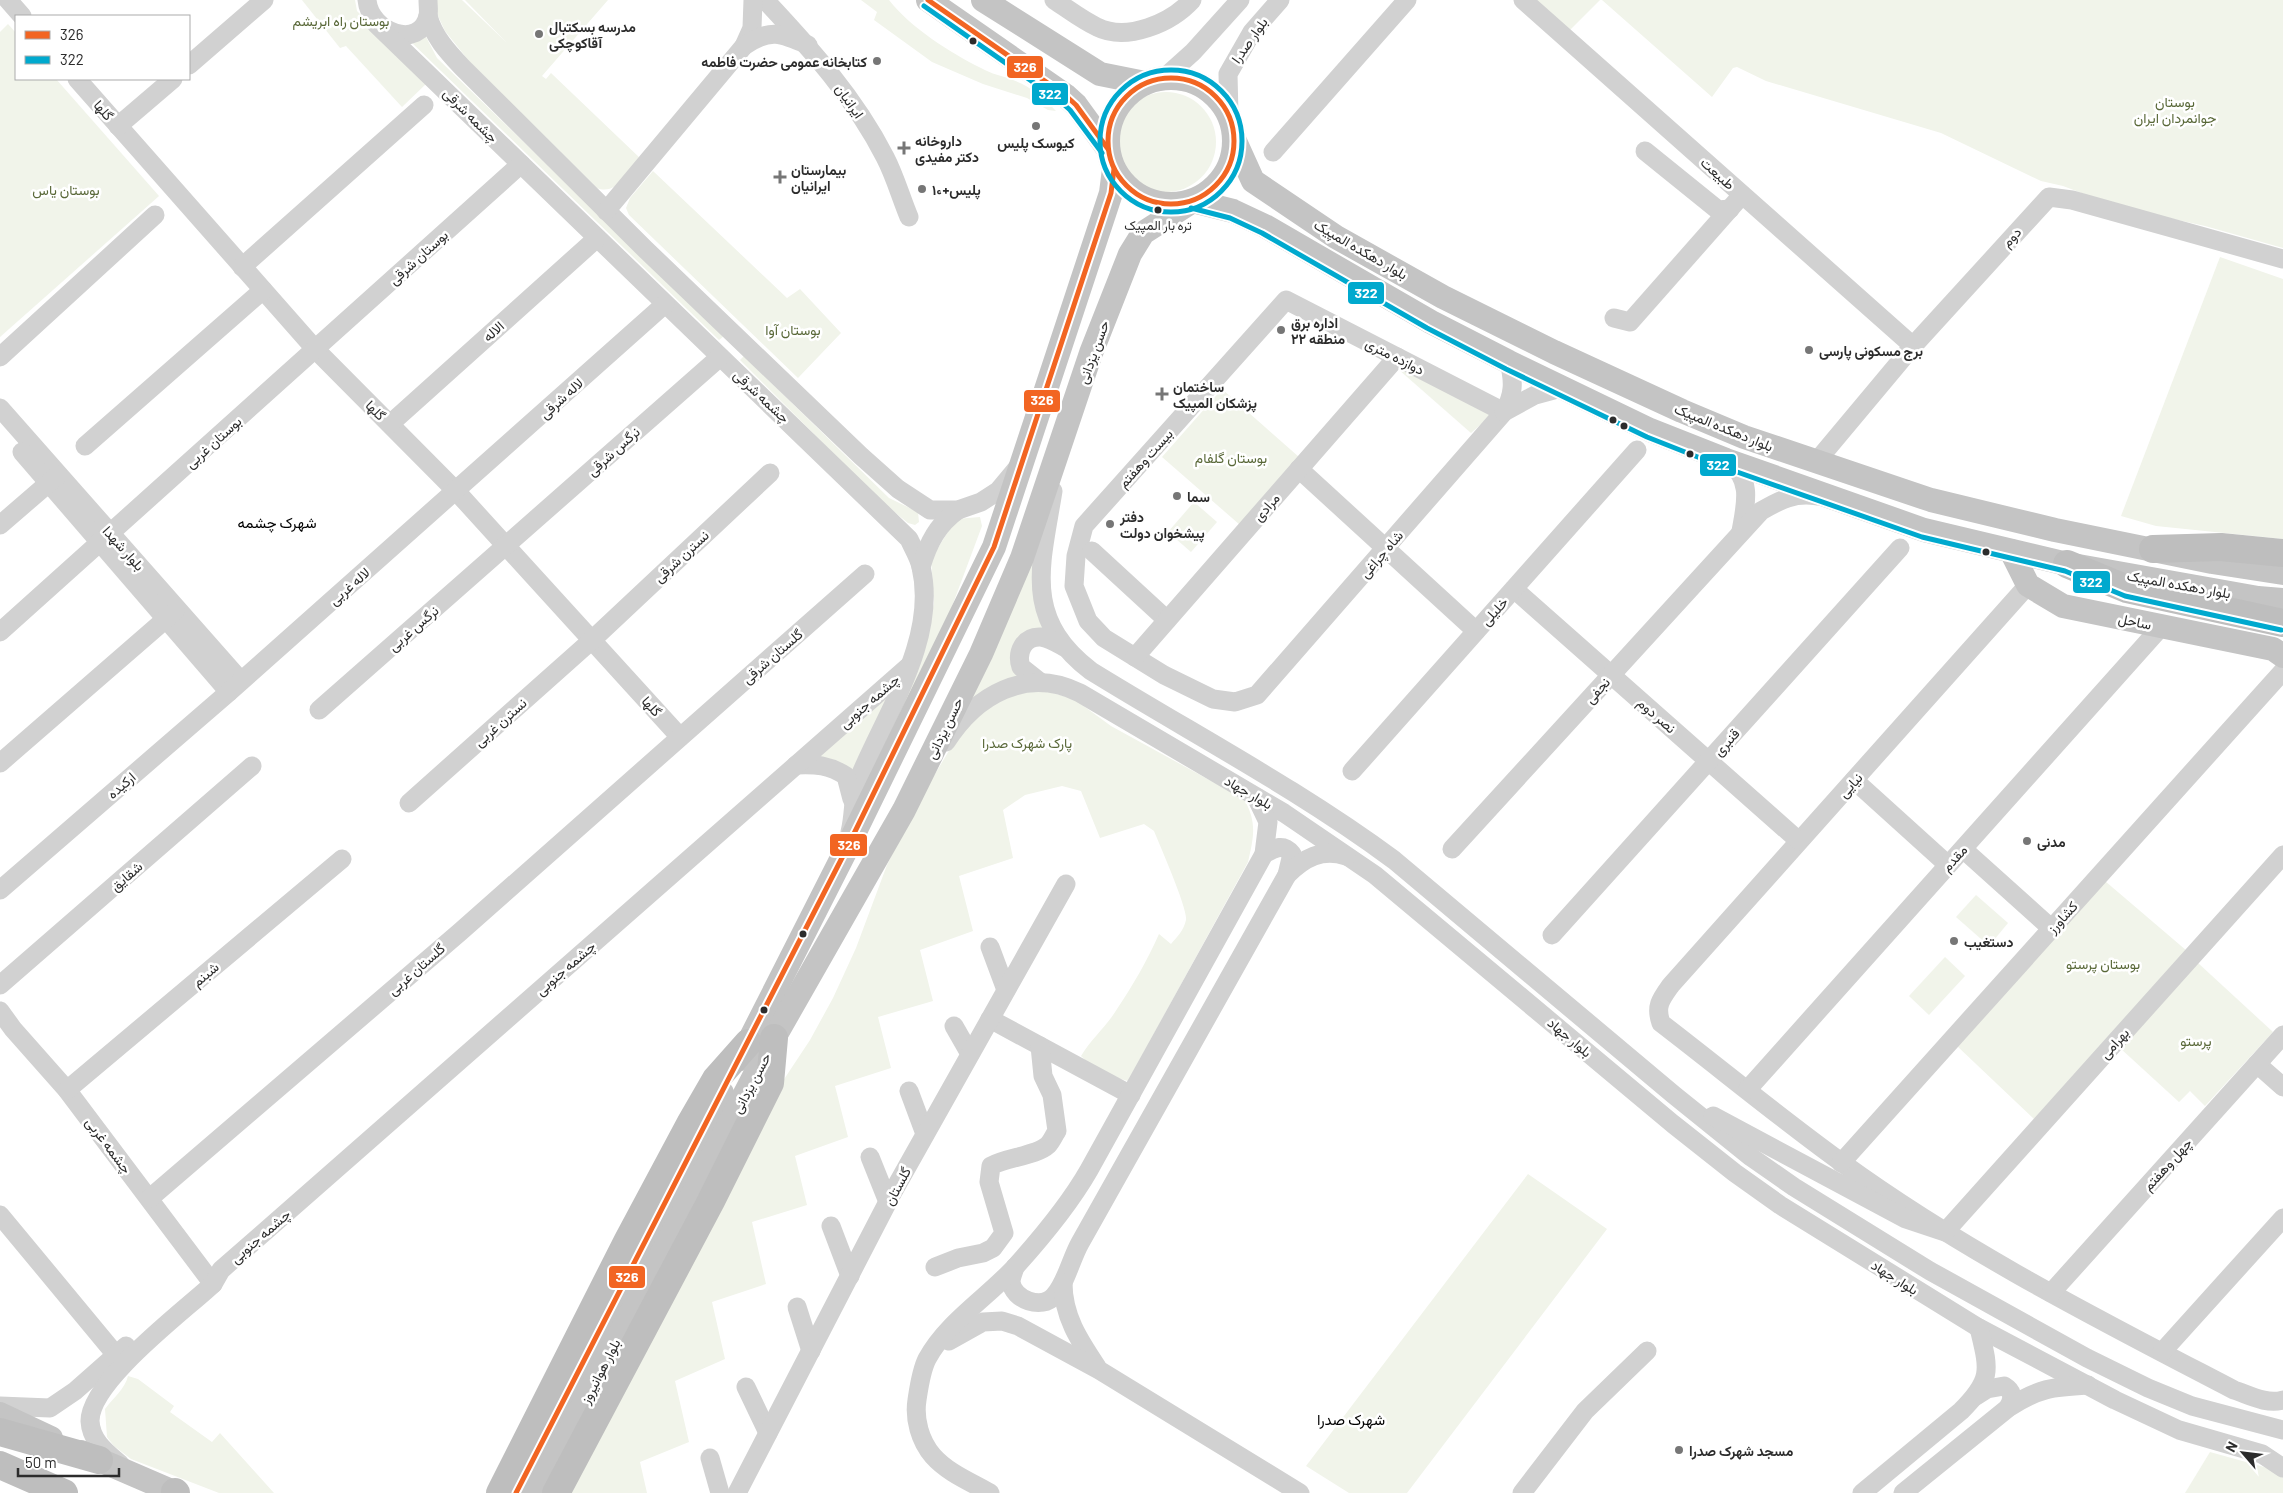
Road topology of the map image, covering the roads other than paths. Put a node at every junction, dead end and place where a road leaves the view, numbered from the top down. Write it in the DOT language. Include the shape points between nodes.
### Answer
graph roads {
  1 [pos="264,0"];
  2 [pos="367,0"];
  3 [pos="753,0"];
  4 [pos="765,0"];
  5 [pos="928,0"];
  6 [pos="983,0"];
  7 [pos="1054,0"];
  8 [pos="1192,0"];
  9 [pos="1240,0"];
  10 [pos="1280,0"];
  11 [pos="1407,0"];
  12 [pos="1523,0"];
  13 [pos="428,8"];
  14 [pos="376,24"];
  15 [pos="808,45"];
  16 [pos="744,46"];
  17 [pos="190,64"];
  18 [pos="78,80"];
  19 [pos="172,80"];
  20 [pos="1155,80"];
  21 [pos="424,106"];
  22 [pos="1229,115"];
  23 [pos="118,126"];
  24 [pos="1234,139"];
  25 [pos="1645,151"];
  26 [pos="1273,152"];
  27 [pos="1111,159"];
  28 [pos="521,164"];
  29 [pos="1193,201"];
  30 [pos="1736,202"];
  31 [pos="606,211"];
  32 [pos="155,215"];
  33 [pos="909,218"];
  34 [pos="597,238"];
  35 [pos="2283,260"];
  36 [pos="242,267"];
  37 [pos="263,290"];
  38 [pos="1286,300"];
  39 [pos="665,304"];
  40 [pos="1614,318"];
  41 [pos="1913,346"];
  42 [pos="316,350"];
  43 [pos="0,357"];
  44 [pos="720,357"];
  45 [pos="1397,357"];
  46 [pos="1509,362"];
  47 [pos="1561,388"];
  48 [pos="1504,412"];
  49 [pos="2,418"];
  50 [pos="390,424"];
  51 [pos="85,446"];
  52 [pos="1637,450"];
  53 [pos="1058,454"];
  54 [pos="1726,460"];
  55 [pos="1816,462"];
  56 [pos="1020,463"];
  57 [pos="1299,470"];
  58 [pos="770,473"];
  59 [pos="54,478"];
  60 [pos="456,491"];
  61 [pos="1828,497"];
  62 [pos="930,510"];
  63 [pos="958,510"];
  64 [pos="0,525"];
  65 [pos="1741,531"];
  66 [pos="105,538"];
  67 [pos="909,539"];
  68 [pos="507,546"];
  69 [pos="1385,548"];
  70 [pos="1900,548"];
  71 [pos="2153,550"];
  72 [pos="1092,551"];
  73 [pos="2011,551"];
  74 [pos="2283,553"];
  75 [pos="2067,564"];
  76 [pos="921,567"];
  77 [pos="2283,573"];
  78 [pos="865,574"];
  79 [pos="2028,586"];
  80 [pos="1514,589"];
  81 [pos="2283,600"];
  82 [pos="172,614"];
  83 [pos="1167,620"];
  84 [pos="2283,623"];
  85 [pos="2161,627"];
  86 [pos="1476,631"];
  87 [pos="0,632"];
  88 [pos="592,640"];
  89 [pos="1064,647"];
  90 [pos="1135,656"];
  91 [pos="2283,656"];
  92 [pos="908,667"];
  93 [pos="2283,671"];
  94 [pos="1611,675"];
  95 [pos="1040,682"];
  96 [pos="235,686"];
  97 [pos="319,710"];
  98 [pos="680,737"];
  99 [pos="1708,761"];
  100 [pos="0,763"];
  101 [pos="796,765"];
  102 [pos="252,766"];
  103 [pos="1352,771"];
  104 [pos="1854,780"];
  105 [pos="1256,797"];
  106 [pos="853,801"];
  107 [pos="409,803"];
  108 [pos="904,810"];
  109 [pos="1799,841"];
  110 [pos="1452,849"];
  111 [pos="1963,849"];
  112 [pos="845,852"];
  113 [pos="1264,854"];
  114 [pos="2283,855"];
  115 [pos="1352,858"];
  116 [pos="342,859"];
  117 [pos="1948,866"];
  118 [pos="1287,875"];
  119 [pos="1066,884"];
  120 [pos="0,890"];
  121 [pos="2052,929"];
  122 [pos="1552,935"];
  123 [pos="990,947"];
  124 [pos="0,986"];
  125 [pos="1006,990"];
  126 [pos="0,1011"];
  127 [pos="990,1019"];
  128 [pos="954,1026"];
  129 [pos="2283,1034"];
  130 [pos="774,1038"];
  131 [pos="748,1043"];
  132 [pos="1040,1046"];
  133 [pos="970,1054"];
  134 [pos="2257,1064"];
  135 [pos="2283,1086"];
  136 [pos="1748,1089"];
  137 [pos="67,1090"];
  138 [pos="909,1091"];
  139 [pos="1131,1095"];
  140 [pos="1674,1095"];
  141 [pos="925,1134"];
  142 [pos="870,1157"];
  143 [pos="1841,1163"];
  144 [pos="150,1198"];
  145 [pos="888,1202"];
  146 [pos="0,1214"];
  147 [pos="2283,1218"];
  148 [pos="831,1226"];
  149 [pos="1945,1232"];
  150 [pos="655,1246"];
  151 [pos="1015,1266"];
  152 [pos="935,1267"];
  153 [pos="213,1276"];
  154 [pos="850,1276"];
  155 [pos="1063,1283"];
  156 [pos="2051,1293"];
  157 [pos="796,1308"];
  158 [pos="1979,1328"];
  159 [pos="811,1350"];
  160 [pos="1647,1350"];
  161 [pos="2162,1352"];
  162 [pos="116,1355"];
  163 [pos="927,1360"];
  164 [pos="2183,1364"];
  165 [pos="1099,1370"];
  166 [pos="2089,1385"];
  167 [pos="746,1387"];
  168 [pos="1976,1396"];
  169 [pos="2283,1400"];
  170 [pos="0,1406"];
  171 [pos="2008,1408"];
  172 [pos="0,1414"];
  173 [pos="2240,1417"];
  174 [pos="2283,1430"];
  175 [pos="0,1432"];
  176 [pos="768,1433"];
  177 [pos="2262,1454"];
  178 [pos="710,1458"];
  179 [pos="2283,1458"];
  180 [pos="99,1460"];
  181 [pos="0,1465"];
  182 [pos="2283,1468"];
  183 [pos="131,1474"];
  184 [pos="64,1493"];
  185 [pos="176,1493"];
  186 [pos="500,1493"];
  187 [pos="516,1493"];
  188 [pos="537,1493"];
  189 [pos="556,1493"];
  190 [pos="720,1493"];
  191 [pos="737,1493"];
  192 [pos="990,1493"];
  193 [pos="1300,1493"];
  194 [pos="1522,1493"];
  195 [pos="1862,1493"];
  196 [pos="1903,1493"];
  1 -- 17 [label="street"];
  2 -- 14 [label="street"];
  3 -- 16 [label="street" via="752,28"];
  4 -- 15 [label="street, ایرانیان"];
  5 -- 27 [label="main road" via="1076,104"];
  6 -- 20 [label="main road" via="1100,74"];
  7 -- 8 [label="street" via="1099,28 1123,32 1145,30 1165,22"];
  9 -- 20 [label="street" via="1202,43"];
  10 -- 22 [label="street, بلوار صدرا" via="1252,32 1231,66 1228,74"];
  11 -- 26 [label="street"];
  12 -- 30 [label="street, طبیعت"];
  13 -- 14 [label="street" via="420,28 407,34 392,32"];
  13 -- 31 [label="street, چشمه شرقی" via="432,29 449,53"];
  14 -- 28 [label="street, چشمه شرقی"];
  15 -- 16 [label="street" via="777,33 760,35"];
  15 -- 33 [label="street, ایرانیان" via="848,97 886,158"];
  16 -- 31 [label="street"];
  18 -- 23 [label="street, گلها"];
  19 -- 23 [label="street"];
  20 -- 22 [label="main road" via="1184,79 1203,86 1218,98"];
  20 -- 27 [label="main road" via="1128,94 1116,110 1109,129"];
  21 -- 36 [label="street"];
  22 -- 24 [label="main road"];
  23 -- 36 [label="street, گلها"];
  24 -- 29 [label="main road" via="1232,159 1224,176 1210,191"];
  24 -- 55 [label="main road, بلوار دهکده المپیک" via="1253,181 1336,237 1444,297 1682,412"];
  25 -- 30 [label="street" via="1718,210"];
  27 -- 29 [label="main road" via="1124,184 1139,196 1156,203 1174,205"];
  27 -- 56 [label="main road, حسن یزدانی" via="1111,193"];
  28 -- 34 [label="street, چشمه شرقی"];
  28 -- 42 [label="street, بوستان شرقی"];
  29 -- 46 [label="main road, بلوار دهکده المپیک" via="1233,211 1265,226 1431,322"];
  29 -- 53 [label="main road, حسن یزدانی" via="1143,233 1130,254"];
  30 -- 40 [label="street" via="1630,322"];
  30 -- 41 [label="street, طبیعت"];
  31 -- 62 [label="street, چشمه شرقی" via="861,456 898,489"];
  32 -- 43 [label="street"];
  34 -- 39 [label="street, چشمه شرقی"];
  34 -- 50 [label="street, الاله"];
  35 -- 41 [label="street, دوم" via="2072,200 2050,197"];
  36 -- 37 [label="street, گلها"];
  37 -- 42 [label="street, گلها"];
  37 -- 51 [label="street"];
  38 -- 45 [label="street, دوازده متری"];
  38 -- 90 [label="street, بیست وهفتم" via="1084,526 1076,556 1074,586 1079,602 1088,621 1104,638"];
  39 -- 44 [label="street, چشمه شرقی"];
  39 -- 60 [label="street, لاله شرقی"];
  41 -- 55 [label="street, دوم"];
  42 -- 50 [label="street, گلها"];
  42 -- 66 [label="street, بوستان غربی"];
  44 -- 67 [label="street, چشمه شرقی"];
  44 -- 68 [label="street, نرگس شرقی"];
  45 -- 48 [label="street, دوازده متری"];
  45 -- 57 [label="street, مرادی"];
  46 -- 47 [label="main road, بلوار دهکده المپیک"];
  46 -- 48 [label="street" via="1514,382 1512,397"];
  47 -- 48 [label="street" via="1535,396"];
  47 -- 54 [label="main road, بلوار دهکده المپیک" via="1650,430"];
  48 -- 69 [label="street, شاه چراغی"];
  49 -- 59 [label="street, بلوار شهدا"];
  50 -- 60 [label="street, گلها"];
  52 -- 80 [label="street, خلیلی"];
  53 -- 89 [label="street, بلوار جهاد" via="1040,586 1046,613"];
  53 -- 108 [label="main road, حسن یزدانی" via="1018,567 980,654"];
  54 -- 61 [label="main road, بلوار دهکده المپیک"];
  54 -- 65 [label="street" via="1739,469 1746,489"];
  55 -- 71 [label="main road, بلوار دهکده المپیک" via="1931,500"];
  56 -- 63 [label="street" via="998,491 981,502"];
  56 -- 112 [label="main road, حسن یزدانی" via="994,547"];
  57 -- 69 [label="street"];
  57 -- 83 [label="street, مرادی"];
  58 -- 88 [label="street, نسترن شرقی"];
  59 -- 64 [label="street"];
  59 -- 66 [label="street, بلوار شهدا"];
  60 -- 68 [label="street, گلها"];
  60 -- 96 [label="street, لاله غربی"];
  61 -- 65 [label="street, نجفی" via="1805,494 1786,497 1761,511"];
  61 -- 73 [label="main road, بلوار دهکده المپیک" via="1924,530"];
  62 -- 63 [label="street"];
  62 -- 67 [label="street" via="932,522 927,534 917,540"];
  63 -- 76 [label="street" via="947,517 936,531"];
  65 -- 94 [label="street, نجفی"];
  66 -- 82 [label="street, بلوار شهدا"];
  66 -- 87 [label="street, بوستان غربی"];
  67 -- 76 [label="street, چشمه شرقی"];
  68 -- 88 [label="street, گلها"];
  68 -- 97 [label="street, نرگس غربی"];
  69 -- 86 [label="street"];
  69 -- 90 [label="street, شاه چراغی" via="1257,695 1235,702 1213,700"];
  70 -- 99 [label="street, قنبری"];
  71 -- 74 [label="highway" via="2221,547"];
  71 -- 77 [label="main road, بلوار دهکده المپیک"];
  72 -- 83 [label="street"];
  73 -- 75 [label="main road, بلوار دهکده المپیک"];
  73 -- 79 [label="main road"];
  75 -- 81 [label="main road, بلوار دهکده المپیک"];
  75 -- 84 [label="highway" via="2127,589"];
  76 -- 92 [label="street, چشمه شرقی" via="924,606 918,640"];
  78 -- 98 [label="street, گلستان شرقی"];
  79 -- 85 [label="main road, ساحل" via="2063,606"];
  79 -- 104 [label="street, نیایی"];
  80 -- 86 [label="street, خلیلی"];
  80 -- 94 [label="street, نصر دوم"];
  82 -- 96 [label="street, بلوار شهدا"];
  82 -- 100 [label="street"];
  83 -- 90 [label="street, مرادی"];
  85 -- 91 [label="main road, ساحل" via="2273,649"];
  85 -- 111 [label="street, مقدم"];
  86 -- 103 [label="street, خلیلی"];
  88 -- 98 [label="street, گلها"];
  88 -- 107 [label="street, نسترن غربی"];
  89 -- 95 [label="street" via="1042,637 1031,639 1020,649 1021,667"];
  89 -- 140 [label="street, بلوار جهاد" via="1091,672 1350,828"];
  92 -- 101 [label="street, چشمه جنوبی"];
  92 -- 106 [label="street, چشمه شرقی" via="900,692 859,778"];
  93 -- 121 [label="street, کشاورز"];
  94 -- 99 [label="street, نصر دوم"];
  94 -- 110 [label="street, نجفی"];
  95 -- 105 [label="street, بلوار جهاد" via="1060,684 1080,693"];
  95 -- 108 [label="street, بلوار جهاد" via="1008,688 972,709 952,733"];
  96 -- 120 [label="street, ارکیده"];
  98 -- 144 [label="street, گلستان غربی" via="460,932"];
  99 -- 109 [label="street, نصر دوم"];
  99 -- 122 [label="street, قنبری"];
  101 -- 106 [label="street" via="816,764 833,768 846,776"];
  101 -- 153 [label="street, چشمه جنوبی"];
  102 -- 124 [label="street, شقایق"];
  104 -- 109 [label="street, نیایی"];
  104 -- 117 [label="street"];
  105 -- 113 [label="street" via="1268,822"];
  105 -- 115 [label="street, بلوار جهاد"];
  106 -- 112 [label="street, چشمه شرقی" via="854,818"];
  108 -- 130 [label="main road, حسن یزدانی"];
  109 -- 136 [label="street, نیایی" via="1672,985 1657,1011 1661,1023"];
  111 -- 117 [label="street, مقدم"];
  111 -- 121 [label="street"];
  112 -- 131 [label="main road, حسن یزدانی"];
  113 -- 118 [label="street" via="1281,847 1288,848 1292,854"];
  113 -- 139 [label="street"];
  114 -- 149 [label="street, بهرامی"];
  115 -- 118 [label="street" via="1336,853 1316,855 1299,863"];
  115 -- 158 [label="street, بلوار جهاد" via="1735,1173 1780,1205"];
  116 -- 137 [label="street, شبنم"];
  117 -- 136 [label="street, مقدم"];
  118 -- 155 [label="street" via="1080,1243"];
  119 -- 125 [label="street, گلستان"];
  121 -- 143 [label="street, کشاورز"];
  123 -- 125 [label="street"];
  125 -- 127 [label="street, گلستان"];
  126 -- 137 [label="street, چشمه غربی"];
  127 -- 132 [label="street"];
  127 -- 133 [label="street, گلستان"];
  128 -- 133 [label="street"];
  129 -- 134 [label="street, چهل وهفتم"];
  130 -- 150 [label="main road, حسن یزدانی"];
  130 -- 189 [label="highway" via="770,1083 711,1202"];
  131 -- 150 [label="main road, حسن یزدانی"];
  131 -- 186 [label="highway" via="716,1079 690,1124"];
  132 -- 139 [label="street"];
  132 -- 152 [label="street" via="1043,1076 1052,1095 1057,1131 1048,1145 991,1166 989,1182 1004,1233 993,1248"];
  133 -- 141 [label="street, گلستان"];
  134 -- 135 [label="street"];
  134 -- 156 [label="street, چهل وهفتم"];
  136 -- 143 [label="street, نیایی"];
  137 -- 144 [label="street, چشمه غربی"];
  138 -- 141 [label="street"];
  139 -- 151 [label="street" via="1075,1194"];
  140 -- 149 [label="street" via="1906,1219"];
  140 -- 173 [label="street, بلوار جهاد" via="1794,1187 2023,1324 2148,1388 2192,1406"];
  141 -- 145 [label="street, گلستان"];
  142 -- 145 [label="street"];
  143 -- 149 [label="street, نیایی"];
  144 -- 153 [label="street, چشمه غربی"];
  145 -- 154 [label="street, گلستان"];
  146 -- 162 [label="street"];
  147 -- 161 [label="street"];
  148 -- 154 [label="street"];
  149 -- 156 [label="street"];
  150 -- 187 [label="main road, بلوار هوانیروز"];
  150 -- 188 [label="main road, بلوار هوانیروز"];
  151 -- 155 [label="street" via="1011,1282 1016,1294 1027,1300 1040,1303 1053,1298"];
  151 -- 163 [label="street" via="962,1318"];
  153 -- 162 [label="street, چشمه جنوبی"];
  153 -- 183 [label="street, چشمه جنوبی" via="126,1362 98,1396 90,1420 94,1436 103,1449"];
  154 -- 159 [label="street, گلستان"];
  155 -- 165 [label="street" via="1068,1319"];
  156 -- 161 [label="street"];
  157 -- 159 [label="street"];
  158 -- 166 [label="street, بلوار جهاد"];
  158 -- 168 [label="street" via="1988,1364"];
  159 -- 176 [label="street, گلستان"];
  160 -- 194 [label="street" via="1585,1411"];
  161 -- 164 [label="street"];
  162 -- 170 [label="street, چشمه جنوبی" via="50,1408"];
  163 -- 165 [label="street" via="968,1329 983,1322 1002,1321 1036,1335"];
  163 -- 192 [label="street" via="915,1410 920,1434 933,1456 952,1472"];
  164 -- 169 [label="street" via="2242,1393 2268,1401"];
  164 -- 173 [label="street"];
  165 -- 193 [label="street"];
  166 -- 171 [label="street" via="2048,1388"];
  166 -- 177 [label="street, بلوار جهاد" via="2179,1430"];
  167 -- 176 [label="street"];
  168 -- 171 [label="street" via="1987,1388 2004,1386 2012,1396"];
  168 -- 195 [label="street"];
  171 -- 196 [label="street"];
  172 -- 180 [label="main road"];
  173 -- 174 [label="street, بلوار جهاد"];
  175 -- 180 [label="highway"];
  176 -- 191 [label="street, گلستان"];
  177 -- 179 [label="street"];
  177 -- 182 [label="street, بلوار جهاد"];
  178 -- 190 [label="street"];
  180 -- 183 [label="main road"];
  181 -- 184 [label="highway"];
  183 -- 185 [label="main road"];
}
